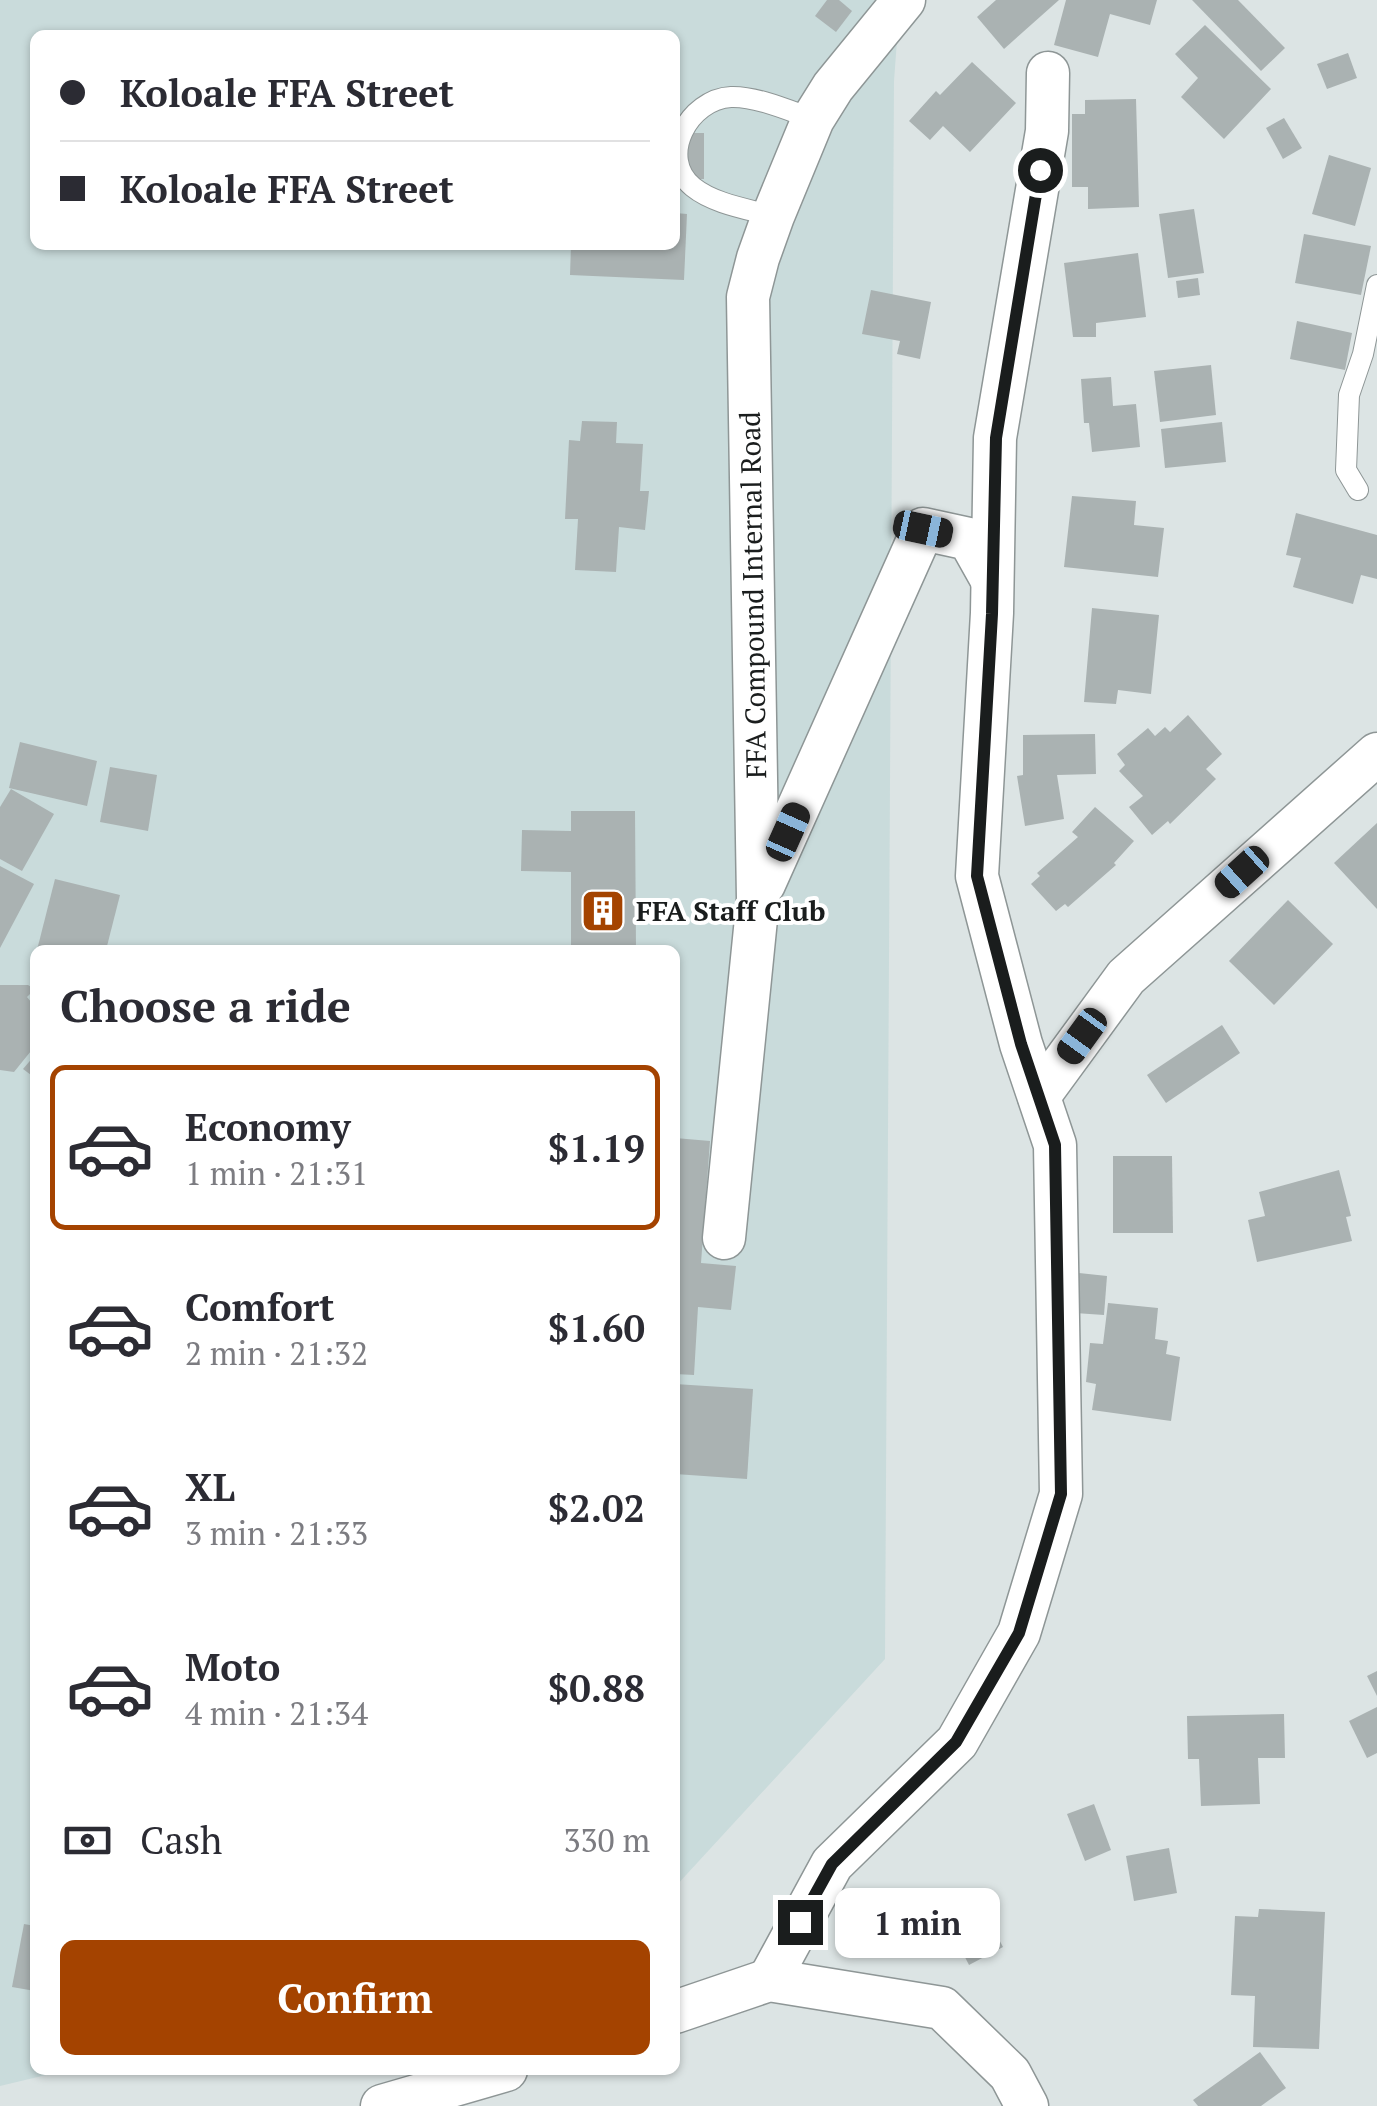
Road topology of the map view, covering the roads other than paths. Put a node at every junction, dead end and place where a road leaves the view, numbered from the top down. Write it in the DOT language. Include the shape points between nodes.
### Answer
graph roads {
  1 [pos="904,0"];
  2 [pos="1048,73"];
  3 [pos="823,103"];
  4 [pos="680,140"];
  5 [pos="680,170"];
  6 [pos="774,216"];
  7 [pos="1377,285"];
  8 [pos="1358,490"];
  9 [pos="992,580"];
  10 [pos="1377,754"];
  11 [pos="758,899"];
  12 [pos="1039,1096"];
  13 [pos="724,1238"];
  14 [pos="769,1980"];
  15 [pos="680,2010"];
  16 [pos="489,2075"];
  17 [pos="382,2106"];
  18 [pos="1026,2106"];
  1 -- 3 [label="street, FFA Compound Internal Road"];
  2 -- 9 [label="street" via="1047,131 996,438"];
  3 -- 4 [label="lane" via="729,97 705,104"];
  3 -- 6 [label="street, FFA Compound Internal Road"];
  5 -- 6 [label="lane" via="690,185 717,200"];
  6 -- 11 [label="street, FFA Compound Internal Road" via="748,297"];
  7 -- 8 [label="lane" via="1349,395 1346,470"];
  9 -- 11 [label="street" via="969,539 923,529"];
  9 -- 12 [label="street" via="977,876"];
  10 -- 12 [label="street" via="1126,977"];
  11 -- 13 [label="street, FFA Compound Internal Road"];
  12 -- 14 [label="street" via="1055,1145 1061,1494 1019,1633 956,1742 832,1864"];
  14 -- 15 [label="street"];
  14 -- 18 [label="street" via="942,2008 1010,2074"];
  16 -- 17 [label="street"];
}
